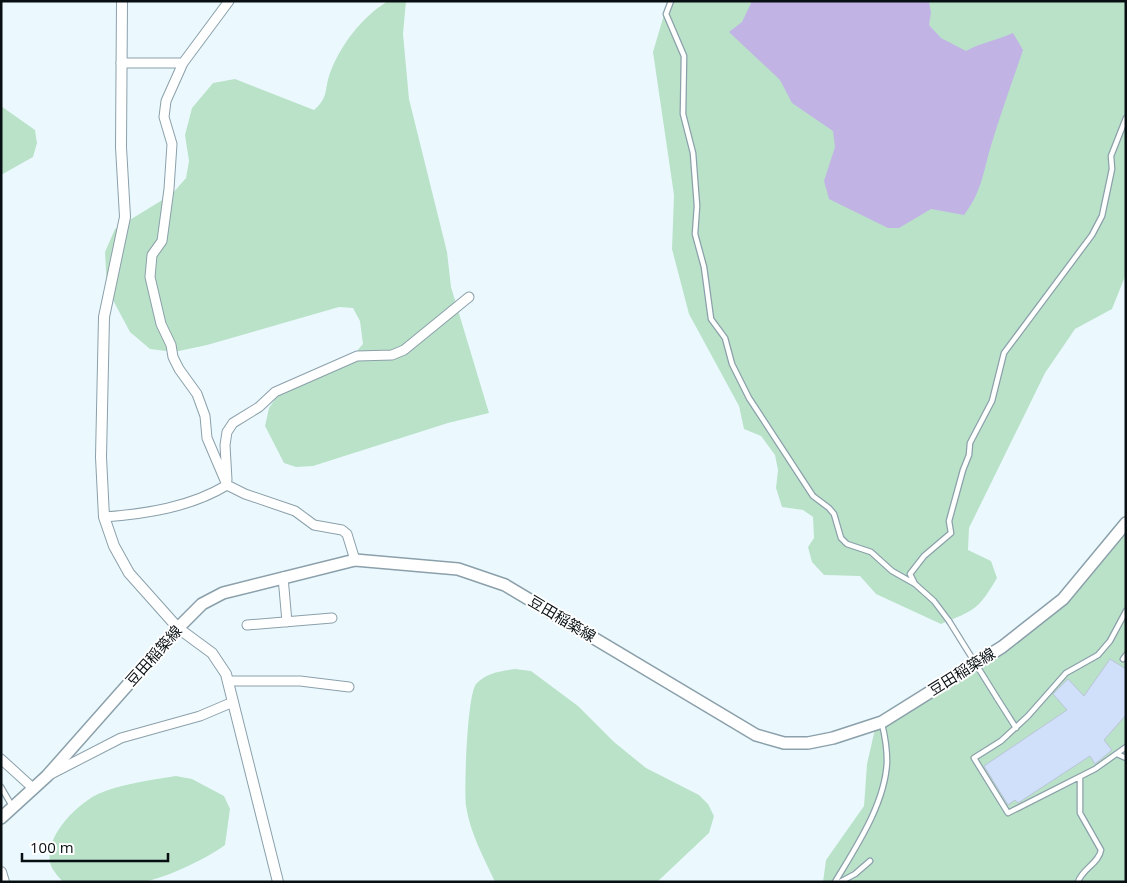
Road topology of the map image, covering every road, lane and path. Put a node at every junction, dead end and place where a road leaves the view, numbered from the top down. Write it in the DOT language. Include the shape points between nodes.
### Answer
graph roads {
  1 [pos="122,1"];
  2 [pos="229,1"];
  3 [pos="671,1"];
  4 [pos="121,63"];
  5 [pos="183,63"];
  6 [pos="1126,118"];
  7 [pos="470,297"];
  8 [pos="227,485"];
  9 [pos="104,517"];
  10 [pos="1126,524"];
  11 [pos="355,560"];
  12 [pos="283,577"];
  13 [pos="915,584"];
  14 [pos="1126,611"];
  15 [pos="332,618"];
  16 [pos="1123,621"];
  17 [pos="287,622"];
  18 [pos="248,626"];
  19 [pos="178,628"];
  20 [pos="228,681"];
  21 [pos="349,687"];
  22 [pos="233,702"];
  23 [pos="882,722"];
  24 [pos="1016,728"];
  25 [pos="1126,747"];
  26 [pos="1117,754"];
  27 [pos="1126,758"];
  28 [pos="1,759"];
  29 [pos="47,776"];
  30 [pos="1080,777"];
  31 [pos="1,787"];
  32 [pos="34,789"];
  33 [pos="13,807"];
  34 [pos="1,818"];
  35 [pos="870,862"];
  36 [pos="1,872"];
  37 [pos="4,882"];
  38 [pos="278,882"];
  39 [pos="835,882"];
  40 [pos="840,882"];
  41 [pos="1078,882"];
  1 -- 4 [label="street"];
  2 -- 5 [label="street"];
  3 -- 13 [label="lane" via="666,14 684,56 683,114 694,153 696,234 704,267 710,319 725,338 732,364 749,398 813,496 834,514 841,538 847,544 871,552 892,571"];
  4 -- 5 [label="street"];
  4 -- 9 [label="street" via="125,217 104,317 101,457"];
  5 -- 8 [label="street" via="164,110 172,144 169,189 162,241 152,256 150,277 173,357 198,394 207,438"];
  6 -- 13 [label="lane" via="1111,156 1112,169 1102,216 1092,235 1004,353 992,401 970,443 962,470 948,521 951,533 916,564 910,574"];
  7 -- 8 [label="street" via="404,350 392,355 357,356 276,392 233,423 227,432 225,445"];
  8 -- 9 [label="street" via="209,496 172,506 135,515"];
  8 -- 11 [label="street" via="296,511 314,525 342,530 347,534"];
  9 -- 19 [label="street" via="114,546 129,573"];
  10 -- 23 [label="main road, 豆田稲築線" via="1063,600 1002,647"];
  11 -- 12 [label="main road, 豆田稲築線"];
  11 -- 23 [label="main road, 豆田稲築線" via="458,569 504,585 756,735 784,743 808,743"];
  12 -- 17 [label="street"];
  12 -- 19 [label="main road, 豆田稲築線" via="211,598"];
  13 -- 24 [label="lane, bridge" via="949,621"];
  14 -- 16 [label="lane"];
  15 -- 17 [label="street"];
  16 -- 24 [label="lane" via="1098,655 1066,673"];
  17 -- 18 [label="street"];
  19 -- 20 [label="street" via="212,653 221,663"];
  19 -- 29 [label="main road, 豆田稲築線"];
  20 -- 21 [label="street" via="300,681"];
  20 -- 22 [label="street"];
  22 -- 29 [label="street" via="200,716 121,738"];
  22 -- 38 [label="street"];
  23 -- 39 [label="lane" via="887,764 879,798 859,843"];
  24 -- 30 [label="lane" via="974,758 1008,813"];
  25 -- 26 [label="lane"];
  26 -- 27 [label="lane"];
  26 -- 30 [label="lane"];
  28 -- 32 [label="street"];
  29 -- 32 [label="main road, 豆田稲築線"];
  30 -- 41 [label="lane" via="1080,813 1101,850"];
  31 -- 33 [label="lane"];
  32 -- 33 [label="main road, 豆田稲築線"];
  33 -- 34 [label="main road, 豆田稲築線"];
  35 -- 40 [label="lane"];
  36 -- 37 [label="street"];
}
